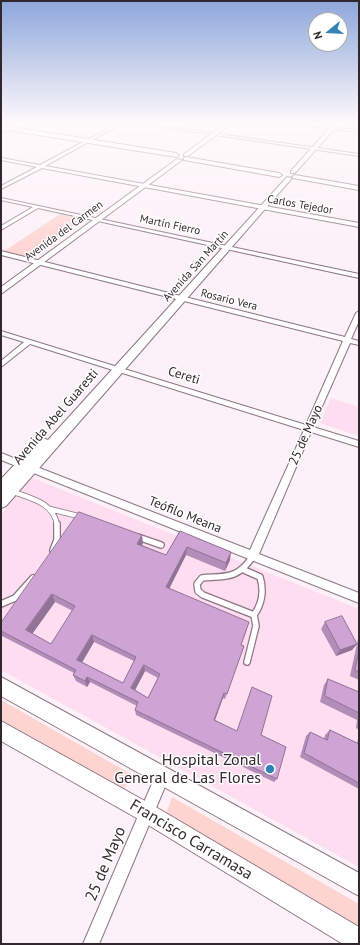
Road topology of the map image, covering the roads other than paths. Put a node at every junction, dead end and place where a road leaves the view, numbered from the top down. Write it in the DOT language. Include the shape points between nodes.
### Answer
graph roads {
  1 [pos="38,168"];
  2 [pos="46,168"];
  3 [pos="165,168"];
  4 [pos="251,168"];
  5 [pos="293,168"];
  6 [pos="288,174"];
  7 [pos="359,184"];
  8 [pos="141,185"];
  9 [pos="1,188"];
  10 [pos="359,188"];
  11 [pos="1,199"];
  12 [pos="37,207"];
  13 [pos="260,207"];
  14 [pos="93,219"];
  15 [pos="359,225"];
  16 [pos="1,228"];
  17 [pos="223,247"];
  18 [pos="1,254"];
  19 [pos="31,261"];
  20 [pos="39,263"];
  21 [pos="359,276"];
  22 [pos="1,282"];
  23 [pos="1,291"];
  24 [pos="177,298"];
  25 [pos="359,313"];
  26 [pos="1,332"];
  27 [pos="347,340"];
  28 [pos="30,341"];
  29 [pos="359,343"];
  30 [pos="1,366"];
  31 [pos="115,367"];
  32 [pos="309,428"];
  33 [pos="359,444"];
  34 [pos="1,456"];
  35 [pos="28,466"];
  36 [pos="6,490"];
  37 [pos="1,502"];
  38 [pos="50,508"];
  39 [pos="90,520"];
  40 [pos="133,535"];
  41 [pos="161,545"];
  42 [pos="49,556"];
  43 [pos="253,556"];
  44 [pos="244,570"];
  45 [pos="38,572"];
  46 [pos="359,598"];
  47 [pos="1,604"];
  48 [pos="254,615"];
  49 [pos="247,662"];
  50 [pos="1,686"];
  51 [pos="1,730"];
  52 [pos="162,776"];
  53 [pos="147,813"];
  54 [pos="359,885"];
  55 [pos="359,940"];
  56 [pos="91,944"];
  1 -- 9 [label="street"];
  2 -- 8 [label="street, Carlos Tejedor"];
  3 -- 8 [label="main road, Avenida del Carmen"];
  4 -- 6 [label="main road"];
  5 -- 6 [label="main road, Avenida San Martín"];
  6 -- 7 [label="main road"];
  6 -- 10 [label="main road"];
  6 -- 13 [label="main road, Avenida San Martín"];
  8 -- 13 [label="street, Carlos Tejedor"];
  8 -- 14 [label="main road, Avenida del Carmen"];
  11 -- 12 [label="street, Martín Fierro"];
  12 -- 14 [label="street, Martín Fierro"];
  12 -- 16 [label="street"];
  13 -- 15 [label="street, Carlos Tejedor"];
  13 -- 17 [label="main road, Avenida San Martín"];
  14 -- 17 [label="street, Martín Fierro"];
  14 -- 19 [label="main road, Avenida del Carmen"];
  14 -- 20 [label="main road, Avenida del Carmen"];
  17 -- 21 [label="street, Martín Fierro"];
  17 -- 24 [label="main road, Avenida San Martín"];
  18 -- 19 [label="street, Rosario Vera"];
  19 -- 20 [label="street, Rosario Vera"];
  19 -- 22 [label="main road, Avenida del Carmen"];
  20 -- 23 [label="main road, Avenida del Carmen"];
  20 -- 24 [label="street, Rosario Vera"];
  24 -- 27 [label="street, Rosario Vera"];
  24 -- 31 [label="main road, Avenida San Martín"];
  25 -- 27 [label="street, 25 de Mayo"];
  26 -- 28 [label="street, Cereti"];
  27 -- 29 [label="street, Rosario Vera"];
  27 -- 32 [label="street, 25 de Mayo"];
  28 -- 30 [label="street"];
  28 -- 31 [label="street, Cereti"];
  31 -- 32 [label="street, Cereti"];
  31 -- 35 [label="main road, Avenida Abel Guaresti"];
  32 -- 33 [label="street, Cereti"];
  32 -- 43 [label="street, 25 de Mayo"];
  34 -- 35 [label="street, Teófilo Meana"];
  35 -- 36 [label="main road, Avenida Abel Guaresti"];
  35 -- 43 [label="street, Teófilo Meana"];
  36 -- 37 [label="main road, Avenida Abel Guaresti"];
  36 -- 38 [label="lane"];
  38 -- 39 [label="lane"];
  38 -- 42 [label="lane" via="57,520 58,532 56,546"];
  40 -- 41 [label="lane"];
  43 -- 44 [label="lane"];
  43 -- 46 [label="street, Teófilo Meana"];
  44 -- 48 [label="lane" via="260,577 263,584 258,612"];
  44 -- 48 [label="lane" via="224,578 202,578 197,584 198,591"];
  45 -- 47 [label="lane" via="15,598"];
  48 -- 49 [label="lane" via="256,626"];
  50 -- 52 [label="main road"];
  51 -- 53 [label="main road, Francisco Carramasa"];
  52 -- 53 [label="street, 25 de Mayo"];
  52 -- 54 [label="main road"];
  53 -- 55 [label="main road, Francisco Carramasa"];
  53 -- 56 [label="street, 25 de Mayo"];
}
